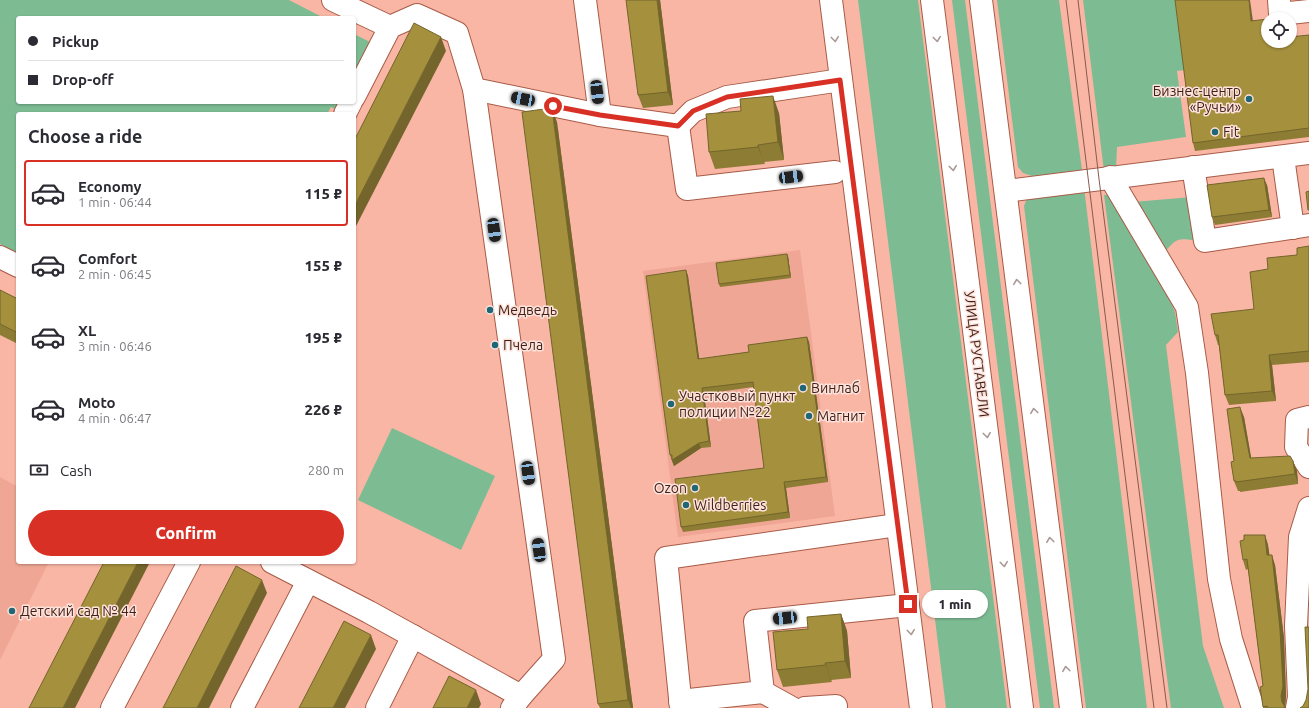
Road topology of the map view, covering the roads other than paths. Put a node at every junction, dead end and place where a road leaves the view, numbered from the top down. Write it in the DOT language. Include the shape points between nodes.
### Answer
graph roads {
  1 [pos="334,0"];
  2 [pos="585,0"];
  3 [pos="831,0"];
  4 [pos="932,0"];
  5 [pos="982,0"];
  6 [pos="1279,0"];
  7 [pos="1309,11"];
  8 [pos="390,27"];
  9 [pos="840,80"];
  10 [pos="474,89"];
  11 [pos="356,93"];
  12 [pos="600,115"];
  13 [pos="678,126"];
  14 [pos="1309,153"];
  15 [pos="1283,157"];
  16 [pos="1193,167"];
  17 [pos="835,172"];
  18 [pos="1110,177"];
  19 [pos="1006,190"];
  20 [pos="1301,227"];
  21 [pos="0,257"];
  22 [pos="16,265"];
  23 [pos="1309,417"];
  24 [pos="1309,467"];
  25 [pos="1307,518"];
  26 [pos="897,525"];
  27 [pos="187,564"];
  28 [pos="276,564"];
  29 [pos="308,581"];
  30 [pos="908,604"];
  31 [pos="1303,614"];
  32 [pos="413,636"];
  33 [pos="763,692"];
  34 [pos="1301,694"];
  35 [pos="517,702"];
  36 [pos="681,704"];
  37 [pos="836,706"];
  38 [pos="112,708"];
  39 [pos="242,708"];
  40 [pos="377,708"];
  41 [pos="792,708"];
  42 [pos="805,708"];
  43 [pos="921,708"];
  44 [pos="1022,708"];
  45 [pos="1071,708"];
  46 [pos="1253,708"];
  1 -- 8 [label="main road"];
  2 -- 12 [label="main road"];
  3 -- 9 [label="main road, one-way"];
  4 -- 44 [label="main road, УЛИЦА РУСТАВЕЛИ, one-way"];
  5 -- 19 [label="main road"];
  6 -- 7 [label="main road" via="1280,14"];
  8 -- 10 [label="main road" via="417,15 457,33"];
  8 -- 11 [label="main road"];
  9 -- 13 [label="main road" via="727,97 693,111"];
  9 -- 26 [label="main road"];
  10 -- 12 [label="main road"];
  10 -- 35 [label="main road" via="554,659"];
  12 -- 13 [label="main road"];
  13 -- 17 [label="main road" via="686,189"];
  14 -- 15 [label="main road"];
  15 -- 16 [label="main road"];
  15 -- 20 [label="main road"];
  16 -- 18 [label="main road"];
  16 -- 20 [label="main road" via="1205,241"];
  18 -- 19 [label="main road"];
  18 -- 46 [label="main road" via="1187,307 1197,373 1219,579 1231,639"];
  45 -- 19 [label="main road, one-way"];
  21 -- 22 [label="main road"];
  23 -- 24 [label="main road" via="1297,420 1296,447"];
  25 -- 31 [label="main road" via="1300,537"];
  26 -- 30 [label="main road"];
  26 -- 36 [label="main road" via="666,558"];
  27 -- 38 [label="main road"];
  28 -- 29 [label="main road"];
  29 -- 32 [label="main road"];
  29 -- 39 [label="main road"];
  30 -- 33 [label="main road" via="755,621"];
  30 -- 43 [label="main road, one-way"];
  31 -- 34 [label="main road"];
  32 -- 35 [label="main road"];
  32 -- 40 [label="main road"];
  33 -- 36 [label="main road"];
  33 -- 41 [label="main road"];
  37 -- 42 [label="main road"];
}
